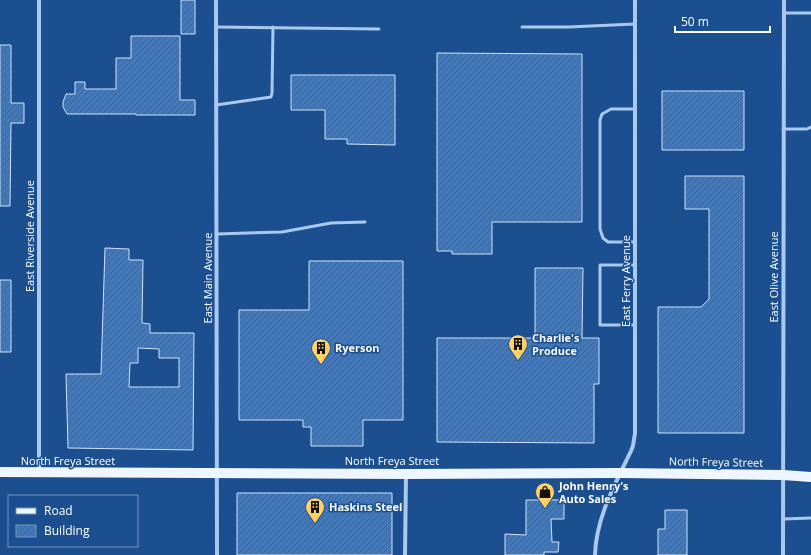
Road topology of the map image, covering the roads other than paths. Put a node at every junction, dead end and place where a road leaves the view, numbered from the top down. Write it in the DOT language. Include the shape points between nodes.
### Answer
graph roads {
  1 [pos="39,0"];
  2 [pos="216,0"];
  3 [pos="635,0"];
  4 [pos="784,0"];
  5 [pos="784,13"];
  6 [pos="811,13"];
  7 [pos="635,24"];
  8 [pos="216,27"];
  9 [pos="273,27"];
  10 [pos="522,27"];
  11 [pos="379,29"];
  12 [pos="216,105"];
  13 [pos="635,109"];
  14 [pos="811,127"];
  15 [pos="784,129"];
  16 [pos="365,222"];
  17 [pos="217,234"];
  18 [pos="635,242"];
  19 [pos="635,265"];
  20 [pos="635,325"];
  21 [pos="0,472"];
  22 [pos="811,472"];
  23 [pos="39,473"];
  24 [pos="217,473"];
  25 [pos="620,473"];
  26 [pos="406,474"];
  27 [pos="783,475"];
  28 [pos="811,477"];
  29 [pos="811,518"];
  30 [pos="783,519"];
  31 [pos="217,555"];
  32 [pos="405,555"];
  33 [pos="595,555"];
  34 [pos="783,555"];
  1 -- 23 [label="street, East Riverside Avenue"];
  2 -- 8 [label="street, East Main Avenue"];
  3 -- 7 [label="street, East Ferry Avenue"];
  4 -- 5 [label="street, East Olive Avenue"];
  5 -- 6 [label="lane"];
  5 -- 15 [label="street, East Olive Avenue"];
  7 -- 10 [label="lane"];
  7 -- 13 [label="street, East Ferry Avenue"];
  8 -- 9 [label="lane"];
  8 -- 12 [label="street, East Main Avenue"];
  9 -- 11 [label="lane"];
  9 -- 12 [label="lane" via="271,97"];
  12 -- 17 [label="street, East Main Avenue"];
  13 -- 18 [label="street, East Ferry Avenue"];
  13 -- 18 [label="lane" via="611,109 602,114 600,120 600,229 603,238 608,242"];
  14 -- 15 [label="lane"];
  15 -- 27 [label="street, East Olive Avenue"];
  16 -- 17 [label="lane" via="331,223 282,232"];
  17 -- 24 [label="street, East Main Avenue"];
  18 -- 19 [label="street, East Ferry Avenue"];
  19 -- 20 [label="street, East Ferry Avenue"];
  19 -- 20 [label="lane" via="600,265 600,325"];
  20 -- 25 [label="street, East Ferry Avenue" via="635,433 633,446"];
  21 -- 23 [label="main road, North Freya Street"];
  22 -- 27 [label="main road, North Freya Street"];
  23 -- 24 [label="main road, North Freya Street"];
  24 -- 26 [label="main road, North Freya Street"];
  24 -- 31 [label="street, East Main Avenue"];
  25 -- 26 [label="main road, North Freya Street"];
  25 -- 27 [label="main road, North Freya Street"];
  25 -- 33 [label="street, East Ferry Avenue" via="599,523"];
  26 -- 32 [label="street"];
  27 -- 28 [label="main road, North Freya Street"];
  27 -- 30 [label="street, East Olive Avenue"];
  29 -- 30 [label="lane"];
  30 -- 34 [label="street, East Olive Avenue"];
}
